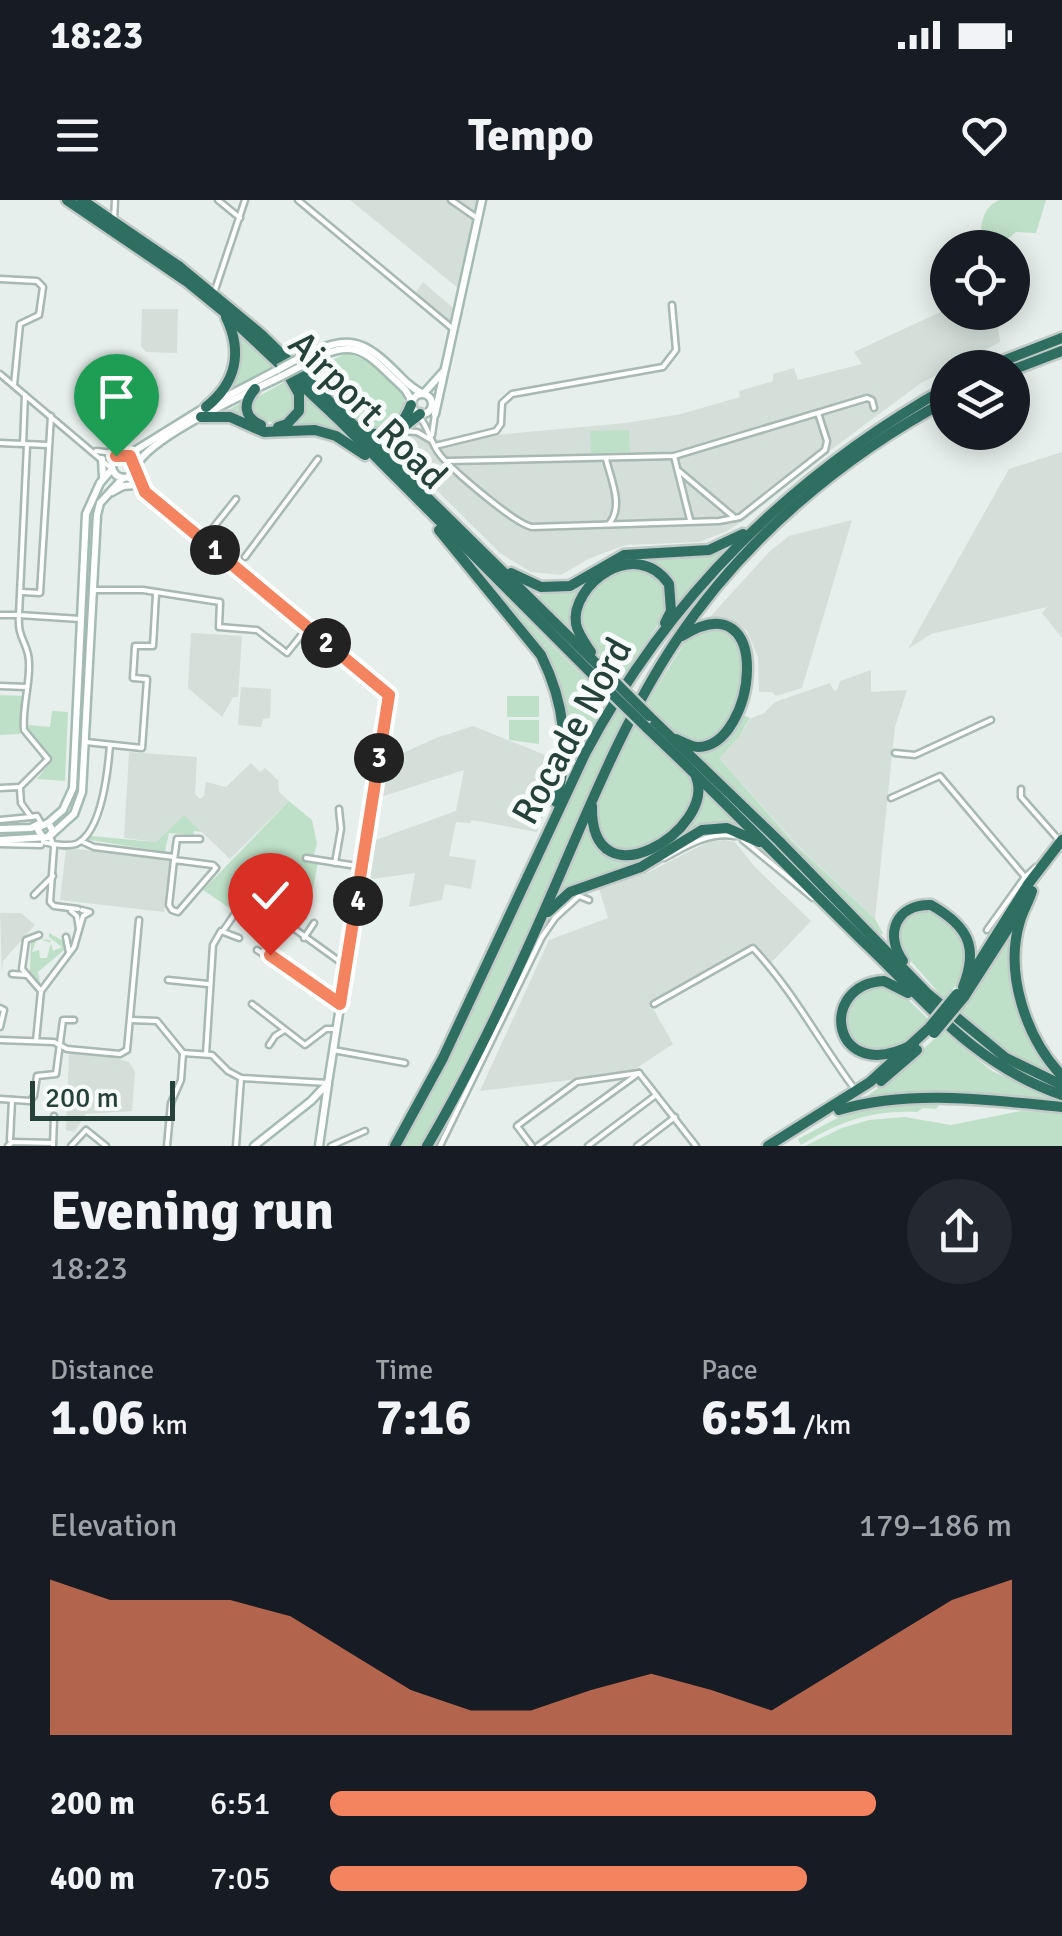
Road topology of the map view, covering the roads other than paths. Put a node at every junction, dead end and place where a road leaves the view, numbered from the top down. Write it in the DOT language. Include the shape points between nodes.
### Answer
graph roads {
  1 [pos="67,200"];
  2 [pos="82,200"];
  3 [pos="115,200"];
  4 [pos="218,200"];
  5 [pos="246,200"];
  6 [pos="298,200"];
  7 [pos="451,200"];
  8 [pos="482,200"];
  9 [pos="240,218"];
  10 [pos="478,218"];
  11 [pos="113,222"];
  12 [pos="0,279"];
  13 [pos="214,294"];
  14 [pos="672,306"];
  15 [pos="224,312"];
  16 [pos="453,328"];
  17 [pos="1062,338"];
  18 [pos="1030,351"];
  19 [pos="1062,351"];
  20 [pos="307,358"];
  21 [pos="1030,363"];
  22 [pos="446,366"];
  23 [pos="282,372"];
  24 [pos="0,374"];
  25 [pos="14,385"];
  26 [pos="255,389"];
  27 [pos="422,393"];
  28 [pos="26,394"];
  29 [pos="930,397"];
  30 [pos="874,408"];
  31 [pos="423,409"];
  32 [pos="930,411"];
  33 [pos="204,412"];
  34 [pos="818,413"];
  35 [pos="52,416"];
  36 [pos="136,432"];
  37 [pos="362,432"];
  38 [pos="399,432"];
  39 [pos="431,440"];
  40 [pos="0,443"];
  41 [pos="25,445"];
  42 [pos="48,445"];
  43 [pos="435,446"];
  44 [pos="92,449"];
  45 [pos="111,452"];
  46 [pos="126,454"];
  47 [pos="674,456"];
  48 [pos="318,458"];
  49 [pos="102,459"];
  50 [pos="606,459"];
  51 [pos="448,462"];
  52 [pos="390,466"];
  53 [pos="135,468"];
  54 [pos="112,469"];
  55 [pos="678,471"];
  56 [pos="125,478"];
  57 [pos="100,483"];
  58 [pos="135,485"];
  59 [pos="145,492"];
  60 [pos="414,498"];
  61 [pos="103,499"];
  62 [pos="236,499"];
  63 [pos="735,518"];
  64 [pos="690,521"];
  65 [pos="608,524"];
  66 [pos="753,528"];
  67 [pos="203,540"];
  68 [pos="84,545"];
  69 [pos="95,546"];
  70 [pos="245,557"];
  71 [pos="495,562"];
  72 [pos="92,590"];
  73 [pos="22,592"];
  74 [pos="156,593"];
  75 [pos="0,615"];
  76 [pos="19,615"];
  77 [pos="80,619"];
  78 [pos="307,628"];
  79 [pos="657,639"];
  80 [pos="677,640"];
  81 [pos="606,673"];
  82 [pos="83,682"];
  83 [pos="0,686"];
  84 [pos="27,687"];
  85 [pos="991,720"];
  86 [pos="648,722"];
  87 [pos="669,736"];
  88 [pos="86,742"];
  89 [pos="110,745"];
  90 [pos="895,753"];
  91 [pos="690,768"];
  92 [pos="20,787"];
  93 [pos="0,788"];
  94 [pos="1022,790"];
  95 [pos="891,798"];
  96 [pos="592,800"];
  97 [pos="67,803"];
  98 [pos="77,808"];
  99 [pos="339,809"];
  100 [pos="32,817"];
  101 [pos="0,820"];
  102 [pos="43,823"];
  103 [pos="0,828"];
  104 [pos="548,834"];
  105 [pos="200,839"];
  106 [pos="80,841"];
  107 [pos="0,842"];
  108 [pos="48,842"];
  109 [pos="1061,842"];
  110 [pos="306,858"];
  111 [pos="174,859"];
  112 [pos="783,862"];
  113 [pos="335,864"];
  114 [pos="363,867"];
  115 [pos="641,867"];
  116 [pos="53,876"];
  117 [pos="1024,877"];
  118 [pos="1032,891"];
  119 [pos="34,895"];
  120 [pos="253,899"];
  121 [pos="589,900"];
  122 [pos="243,902"];
  123 [pos="826,905"];
  124 [pos="139,920"];
  125 [pos="314,923"];
  126 [pos="536,930"];
  127 [pos="987,930"];
  128 [pos="223,931"];
  129 [pos="38,934"];
  130 [pos="238,938"];
  131 [pos="304,938"];
  132 [pos="76,941"];
  133 [pos="257,950"];
  134 [pos="69,954"];
  135 [pos="346,966"];
  136 [pos="12,974"];
  137 [pos="27,975"];
  138 [pos="168,980"];
  139 [pos="210,984"];
  140 [pos="41,990"];
  141 [pos="961,992"];
  142 [pos="935,1000"];
  143 [pos="252,1004"];
  144 [pos="340,1004"];
  145 [pos="654,1004"];
  146 [pos="0,1008"];
  147 [pos="933,1014"];
  148 [pos="74,1020"];
  149 [pos="132,1020"];
  150 [pos="0,1027"];
  151 [pos="337,1029"];
  152 [pos="284,1030"];
  153 [pos="932,1030"];
  154 [pos="0,1040"];
  155 [pos="36,1041"];
  156 [pos="914,1044"];
  157 [pos="269,1045"];
  158 [pos="60,1046"];
  159 [pos="333,1050"];
  160 [pos="184,1053"];
  161 [pos="206,1054"];
  162 [pos="405,1063"];
  163 [pos="638,1073"];
  164 [pos="1062,1076"];
  165 [pos="241,1078"];
  166 [pos="328,1083"];
  167 [pos="1062,1085"];
  168 [pos="856,1091"];
  169 [pos="657,1094"];
  170 [pos="1062,1094"];
  171 [pos="0,1099"];
  172 [pos="12,1100"];
  173 [pos="311,1101"];
  174 [pos="1062,1107"];
  175 [pos="839,1110"];
  176 [pos="324,1114"];
  177 [pos="54,1116"];
  178 [pos="675,1117"];
  179 [pos="365,1131"];
  180 [pos="9,1144"];
  181 [pos="53,1144"];
  182 [pos="531,1145"];
  183 [pos="693,1145"];
  184 [pos="71,1146"];
  185 [pos="106,1146"];
  186 [pos="167,1146"];
  187 [pos="236,1146"];
  188 [pos="254,1146"];
  189 [pos="319,1146"];
  190 [pos="332,1146"];
  191 [pos="394,1146"];
  192 [pos="427,1146"];
  193 [pos="440,1146"];
  194 [pos="588,1146"];
  195 [pos="636,1146"];
  196 [pos="768,1146"];
  197 [pos="778,1146"];
  1 -- 15 [label="highway, Airport Road"];
  2 -- 11 [label="highway, Airport Road"];
  3 -- 11 [label="street"];
  4 -- 9 [label="street"];
  5 -- 9 [label="street"];
  6 -- 16 [label="street"];
  7 -- 10 [label="street"];
  8 -- 10 [label="main road"];
  9 -- 13 [label="street"];
  10 -- 16 [label="main road"];
  11 -- 13 [label="highway, Airport Road"];
  12 -- 25 [label="street" via="43,287 39,315 20,324"];
  13 -- 37 [label="highway, Airport Road"];
  14 -- 43 [label="street" via="676,350 663,367 512,394 502,403 496,432"];
  15 -- 23 [label="highway, Airport Road"];
  15 -- 33 [label="highway" via="236,348 233,374"];
  16 -- 22 [label="main road"];
  17 -- 18 [label="highway"];
  19 -- 21 [label="highway"];
  20 -- 23 [label="main road, bridge"];
  20 -- 27 [label="main road" via="323,346 358,342"];
  20 -- 31 [label="main road" via="339,348 364,352"];
  22 -- 27 [label="main road"];
  22 -- 31 [label="main road" via="440,395"];
  23 -- 26 [label="main road"];
  23 -- 26 [label="highway" via="300,403 287,424 268,427 250,418 245,404"];
  23 -- 33 [label="main road"];
  23 -- 52 [label="highway, Airport Road"];
  24 -- 25 [label="street"];
  25 -- 28 [label="street"];
  26 -- 33 [label="main road"];
  27 -- 31 [label="main road"];
  27 -- 31 [label="main road" via="414,397"];
  28 -- 35 [label="street"];
  28 -- 41 [label="street"];
  29 -- 66 [label="highway, Rocade Nord" via="832,461"];
  30 -- 34 [label="street" via="868,398"];
  31 -- 37 [label="highway" via="391,431"];
  31 -- 38 [label="highway"];
  31 -- 39 [label="street"];
  31 -- 39 [label="street"];
  32 -- 80 [label="highway, Rocade Nord" via="792,508"];
  33 -- 46 [label="main road"];
  33 -- 52 [label="highway" via="264,432 326,432"];
  33 -- 53 [label="main road" via="147,450"];
  34 -- 47 [label="street"];
  34 -- 63 [label="street" via="824,450"];
  35 -- 42 [label="street"];
  35 -- 44 [label="street"];
  36 -- 45 [label="street"];
  37 -- 52 [label="highway, Airport Road"];
  38 -- 39 [label="street" via="412,430"];
  38 -- 52 [label="highway"];
  39 -- 43 [label="street"];
  40 -- 41 [label="street"];
  41 -- 42 [label="street"];
  41 -- 73 [label="street"];
  42 -- 73 [label="street" via="40,593"];
  43 -- 51 [label="street"];
  44 -- 45 [label="street"];
  44 -- 49 [label="street"];
  45 -- 46 [label="street"];
  46 -- 53 [label="main road"];
  46 -- 54 [label="main road" via="114,459"];
  47 -- 50 [label="street"];
  47 -- 55 [label="street"];
  48 -- 70 [label="street"];
  49 -- 54 [label="street"];
  49 -- 57 [label="main road"];
  50 -- 51 [label="street"];
  50 -- 65 [label="street" via="617,504"];
  51 -- 65 [label="street" via="525,526"];
  52 -- 60 [label="highway, Airport Road"];
  52 -- 71 [label="highway, Airport Road"];
  53 -- 56 [label="main road"];
  53 -- 59 [label="main road"];
  54 -- 56 [label="main road"];
  54 -- 57 [label="main road"];
  55 -- 63 [label="street"];
  55 -- 64 [label="street"];
  56 -- 58 [label="main road"];
  56 -- 61 [label="main road"];
  57 -- 68 [label="main road" via="88,507"];
  58 -- 59 [label="main road"];
  58 -- 61 [label="main road"];
  59 -- 67 [label="main road"];
  60 -- 86 [label="highway, Airport Road, bridge"];
  60 -- 104 [label="highway" via="552,677 565,762"];
  61 -- 69 [label="main road"];
  62 -- 67 [label="street"];
  63 -- 64 [label="street"];
  64 -- 65 [label="street"];
  66 -- 71 [label="highway" via="708,550 624,554 570,586 530,584"];
  66 -- 79 [label="highway, Rocade Nord"];
  67 -- 78 [label="main road"];
  68 -- 69 [label="main road"];
  68 -- 77 [label="main road"];
  69 -- 72 [label="main road"];
  71 -- 81 [label="highway, Airport Road"];
  72 -- 74 [label="street"];
  72 -- 82 [label="main road"];
  73 -- 76 [label="street"];
  74 -- 78 [label="street" via="220,602 219,626 257,630 287,654"];
  74 -- 89 [label="street" via="152,646 135,646 133,678 147,680 142,748"];
  75 -- 76 [label="street"];
  76 -- 77 [label="street"];
  76 -- 84 [label="street"];
  77 -- 82 [label="main road"];
  78 -- 114 [label="main road" via="389,695"];
  79 -- 81 [label="highway" via="671,611 663,575 638,562 606,573 576,615 581,637"];
  79 -- 104 [label="highway, Rocade Nord" via="611,706"];
  80 -- 87 [label="highway" via="702,625 724,625 740,636 748,662 741,704 722,737 696,747"];
  80 -- 96 [label="highway, Rocade Nord"];
  81 -- 86 [label="highway, bridge"];
  82 -- 88 [label="main road"];
  82 -- 97 [label="main road"];
  83 -- 84 [label="street"];
  84 -- 92 [label="street" via="24,730 48,759"];
  85 -- 90 [label="street" via="915,756"];
  86 -- 87 [label="highway"];
  86 -- 91 [label="highway"];
  87 -- 142 [label="highway"];
  88 -- 89 [label="street"];
  88 -- 98 [label="main road"];
  89 -- 106 [label="street" via="100,807"];
  91 -- 96 [label="highway" via="701,791 695,808 642,855 620,854 602,843"];
  91 -- 112 [label="highway"];
  92 -- 93 [label="street"];
  92 -- 100 [label="street" via="21,803"];
  94 -- 109 [label="street"];
  95 -- 117 [label="street" via="940,776"];
  96 -- 126 [label="highway, Rocade Nord"];
  97 -- 98 [label="main road"];
  97 -- 102 [label="main road"];
  98 -- 108 [label="main road"];
  99 -- 113 [label="street"];
  100 -- 101 [label="street"];
  100 -- 102 [label="street"];
  102 -- 103 [label="main road"];
  102 -- 108 [label="main road" via="37,830"];
  102 -- 108 [label="main road" via="52,826"];
  104 -- 191 [label="highway, Rocade Nord"];
  105 -- 111 [label="street" via="177,838"];
  106 -- 108 [label="street"];
  106 -- 111 [label="street"];
  107 -- 108 [label="main road"];
  108 -- 116 [label="street"];
  109 -- 117 [label="street"];
  109 -- 118 [label="highway"];
  109 -- 141 [label="highway"];
  110 -- 113 [label="street"];
  111 -- 111 [label="street" via="216,868 178,912 169,904"];
  112 -- 115 [label="highway" via="753,838 721,827 694,832"];
  112 -- 123 [label="highway"];
  113 -- 114 [label="street"];
  114 -- 135 [label="main road"];
  115 -- 123 [label="street" via="704,838 729,835 756,848"];
  115 -- 126 [label="highway" via="570,892"];
  116 -- 119 [label="street"];
  116 -- 132 [label="street" via="50,902 80,913"];
  117 -- 127 [label="street"];
  118 -- 141 [label="highway"];
  118 -- 164 [label="highway" via="1017,934 1019,984 1031,1034"];
  120 -- 131 [label="street"];
  121 -- 193 [label="street" via="579,896 569,903 542,937"];
  122 -- 128 [label="street"];
  123 -- 147 [label="highway"];
  124 -- 149 [label="street"];
  125 -- 131 [label="street"];
  126 -- 192 [label="highway, Rocade Nord"];
  128 -- 130 [label="street"];
  128 -- 139 [label="street" via="213,945"];
  129 -- 137 [label="street" via="24,945"];
  131 -- 135 [label="street"];
  132 -- 134 [label="street"];
  132 -- 134 [label="street" via="66,937"];
  133 -- 144 [label="street"];
  134 -- 140 [label="street"];
  135 -- 144 [label="main road"];
  136 -- 137 [label="street"];
  137 -- 140 [label="street"];
  138 -- 139 [label="street"];
  139 -- 161 [label="street"];
  140 -- 155 [label="street"];
  141 -- 142 [label="highway" via="972,962 969,943 938,909 912,907 896,920 892,940"];
  141 -- 153 [label="highway, bridge"];
  142 -- 167 [label="highway" via="1006,1058"];
  143 -- 152 [label="street"];
  144 -- 151 [label="main road"];
  145 -- 168 [label="street" via="753,948 784,981"];
  146 -- 150 [label="street"];
  147 -- 156 [label="highway" via="884,981 850,995 841,1015 852,1046 880,1058"];
  147 -- 170 [label="highway" via="995,1064"];
  148 -- 158 [label="street" via="64,1020"];
  149 -- 158 [label="street" via="130,1045 120,1054"];
  149 -- 160 [label="street" via="157,1021"];
  151 -- 152 [label="street" via="326,1029 306,1045"];
  151 -- 159 [label="main road"];
  152 -- 157 [label="street"];
  153 -- 156 [label="highway"];
  153 -- 175 [label="highway" via="892,1072"];
  154 -- 155 [label="street"];
  155 -- 158 [label="street"];
  156 -- 168 [label="highway"];
  158 -- 172 [label="street" via="56,1074 37,1076 30,1101"];
  159 -- 162 [label="street"];
  159 -- 166 [label="main road"];
  160 -- 161 [label="street"];
  160 -- 186 [label="street"];
  161 -- 165 [label="street"];
  163 -- 169 [label="street"];
  163 -- 182 [label="street"];
  163 -- 182 [label="street" via="577,1082 518,1126"];
  165 -- 166 [label="street"];
  165 -- 187 [label="street"];
  166 -- 173 [label="main road"];
  166 -- 176 [label="main road"];
  168 -- 196 [label="highway"];
  169 -- 178 [label="street"];
  169 -- 194 [label="street"];
  171 -- 172 [label="street"];
  172 -- 180 [label="street"];
  173 -- 176 [label="main road"];
  173 -- 188 [label="main road"];
  174 -- 175 [label="highway" via="906,1098"];
  175 -- 197 [label="highway"];
  176 -- 189 [label="main road"];
  177 -- 181 [label="street"];
  178 -- 183 [label="street"];
  178 -- 195 [label="street"];
  179 -- 190 [label="street"];
  180 -- 181 [label="street"];
  184 -- 185 [label="street" via="86,1130"];
}
